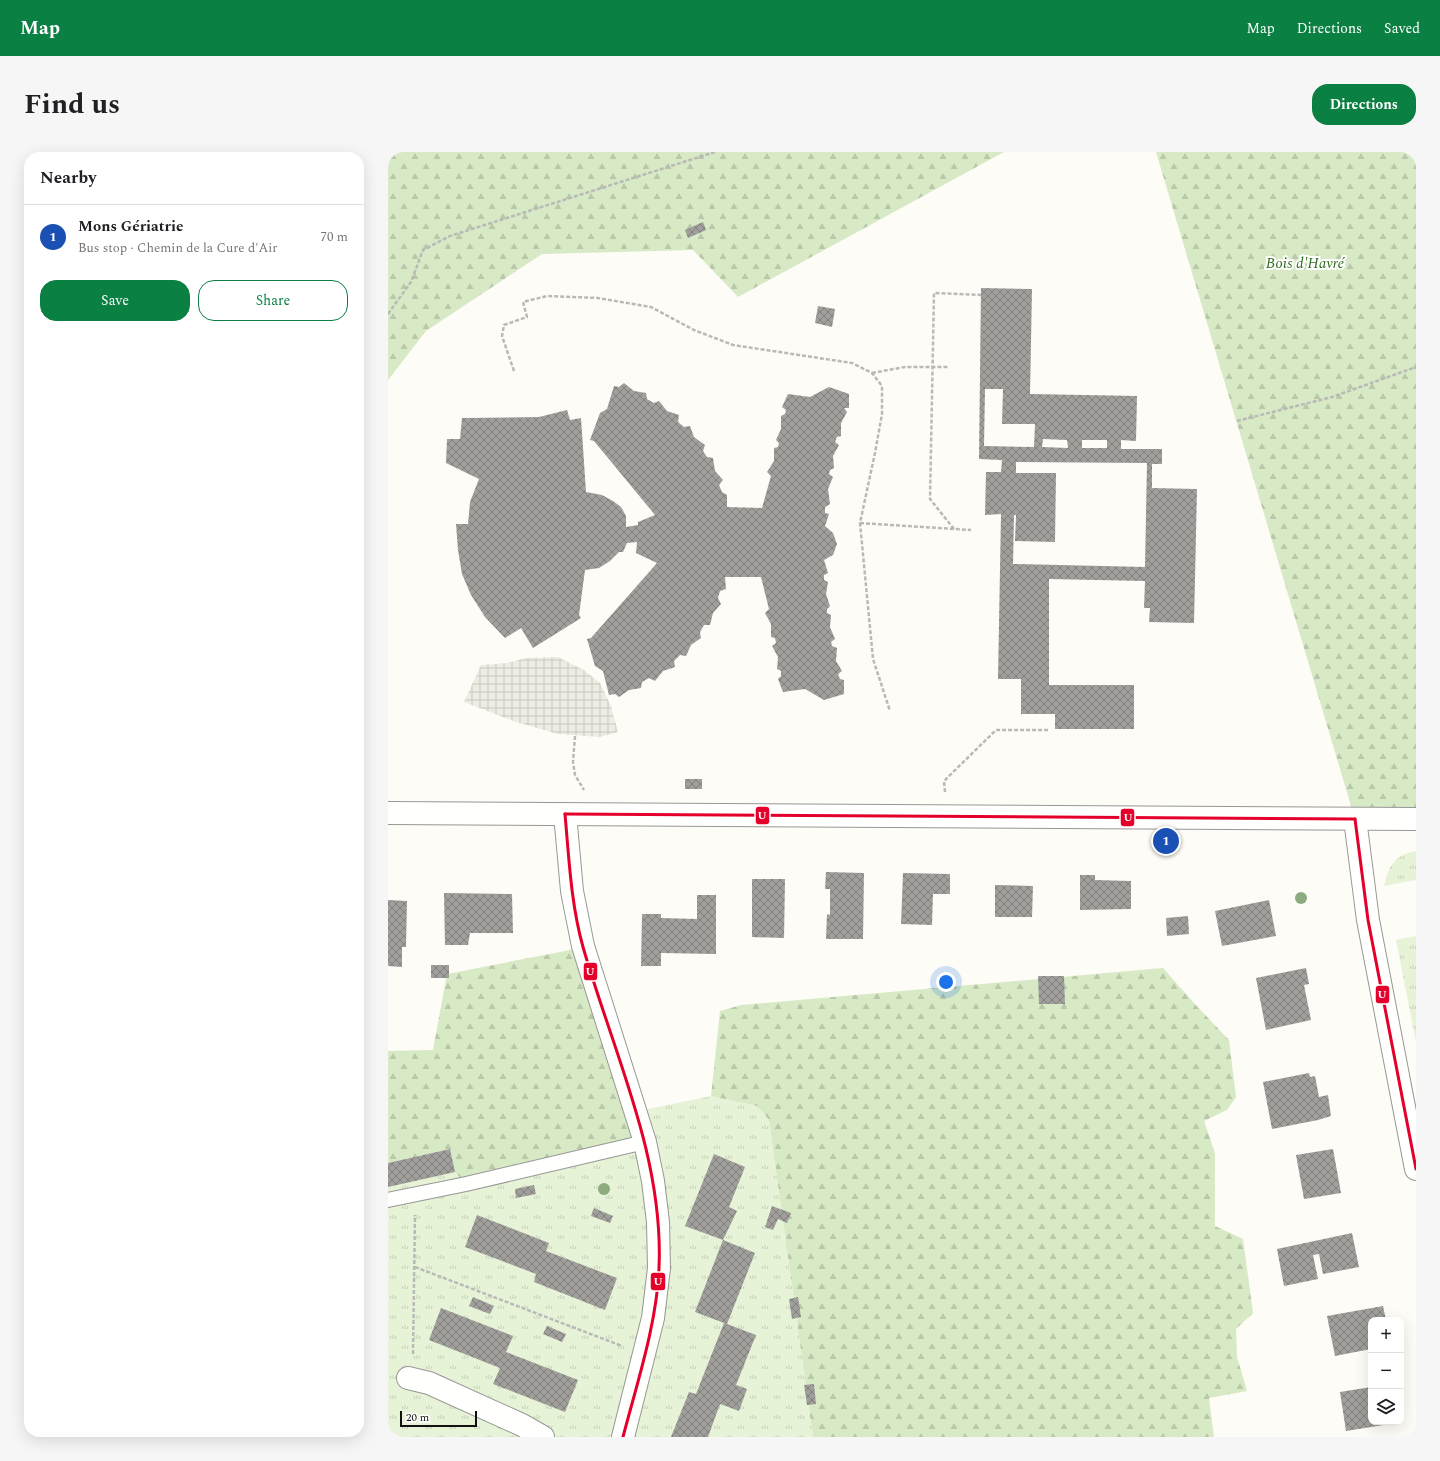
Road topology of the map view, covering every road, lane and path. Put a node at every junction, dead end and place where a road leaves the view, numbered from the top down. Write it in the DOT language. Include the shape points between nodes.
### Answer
graph roads {
  1 [pos="715,152"];
  2 [pos="981,295"];
  3 [pos="390,307"];
  4 [pos="388,314"];
  5 [pos="932,367"];
  6 [pos="948,367"];
  7 [pos="1416,367"];
  8 [pos="514,371"];
  9 [pos="872,373"];
  10 [pos="1236,421"];
  11 [pos="860,523"];
  12 [pos="954,529"];
  13 [pos="971,530"];
  14 [pos="890,711"];
  15 [pos="1048,730"];
  16 [pos="575,736"];
  17 [pos="388,813"];
  18 [pos="565,814"];
  19 [pos="598,814"];
  20 [pos="948,816"];
  21 [pos="1355,819"];
  22 [pos="1416,819"];
  23 [pos="645,1142"];
  24 [pos="1416,1169"];
  25 [pos="415,1194"];
  26 [pos="388,1200"];
  27 [pos="415,1267"];
  28 [pos="645,1354"];
  29 [pos="410,1379"];
  30 [pos="544,1437"];
  31 [pos="623,1437"];
  1 -- 3 [label="path" via="450,236 423,250 411,282"];
  2 -- 5 [label="path" via="934,293"];
  3 -- 4 [label="path"];
  5 -- 6 [label="path"];
  5 -- 9 [label="path" via="905,367"];
  5 -- 12 [label="path" via="930,499"];
  7 -- 10 [label="path" via="1332,397"];
  8 -- 9 [label="path" via="502,336 504,325 527,317 523,302 547,296 566,296 598,298 651,307 694,330 733,345 852,363"];
  9 -- 11 [label="path" via="882,386 882,414"];
  11 -- 12 [label="path"];
  11 -- 14 [label="path" via="873,659"];
  12 -- 13 [label="path"];
  15 -- 20 [label="path" via="996,730 944,782"];
  16 -- 19 [label="path" via="575,775"];
  17 -- 18 [label="street"];
  18 -- 19 [label="street"];
  18 -- 23 [label="street" via="572,891 583,946"];
  19 -- 20 [label="street"];
  20 -- 21 [label="street"];
  21 -- 22 [label="street"];
  21 -- 24 [label="street" via="1368,920"];
  23 -- 25 [label="lane"];
  23 -- 28 [label="street" via="658,1222 658,1268 653,1318"];
  25 -- 26 [label="lane"];
  25 -- 27 [label="path"];
  27 -- 28 [label="path"];
  27 -- 29 [label="path"];
  28 -- 31 [label="street"];
  29 -- 30 [label="street" via="428,1383"];
}
